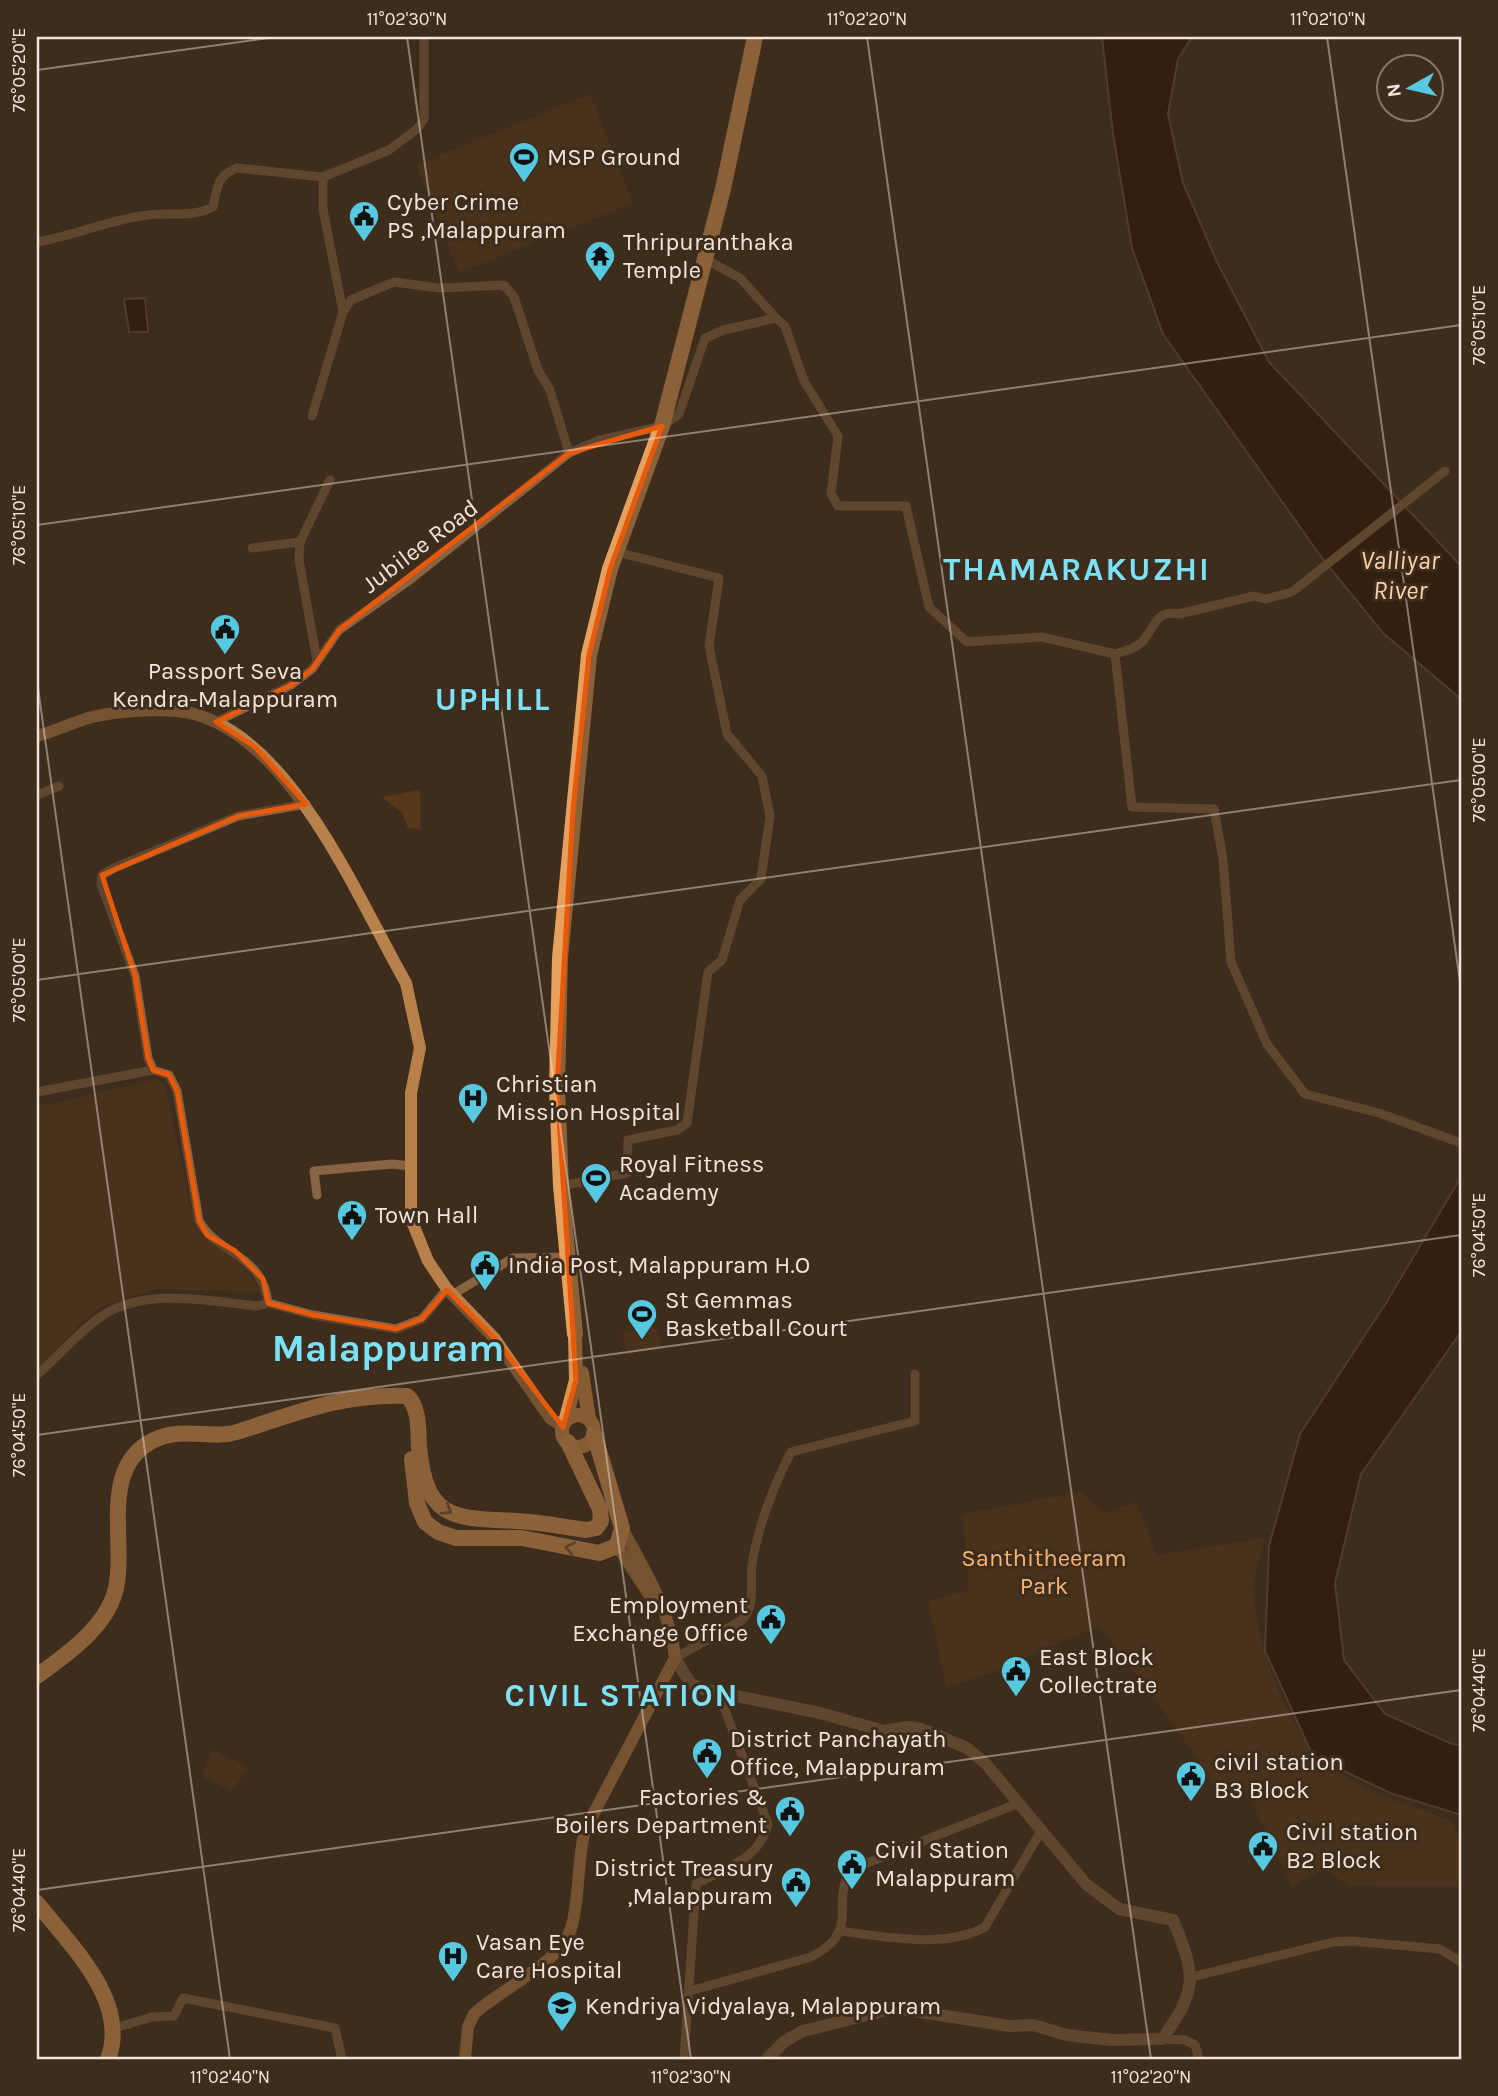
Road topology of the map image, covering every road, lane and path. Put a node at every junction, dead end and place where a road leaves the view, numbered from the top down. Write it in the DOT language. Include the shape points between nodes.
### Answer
graph roads {
  1 [pos="424,37"];
  2 [pos="755,37"];
  3 [pos="323,177"];
  4 [pos="37,242"];
  5 [pos="705,259"];
  6 [pos="343,312"];
  7 [pos="776,318"];
  8 [pos="312,416"];
  9 [pos="662,426"];
  10 [pos="569,453"];
  11 [pos="1445,471"];
  12 [pos="330,480"];
  13 [pos="300,542"];
  14 [pos="252,548"];
  15 [pos="617,552"];
  16 [pos="1115,653"];
  17 [pos="317,661"];
  18 [pos="216,722"];
  19 [pos="37,736"];
  20 [pos="59,786"];
  21 [pos="37,795"];
  22 [pos="306,804"];
  23 [pos="153,1070"];
  24 [pos="37,1092"];
  25 [pos="1461,1143"];
  26 [pos="410,1166"];
  27 [pos="561,1186"];
  28 [pos="317,1195"];
  29 [pos="568,1256"];
  30 [pos="450,1292"];
  31 [pos="268,1303"];
  32 [pos="575,1334"];
  33 [pos="915,1374"];
  34 [pos="37,1375"];
  35 [pos="391,1396"];
  36 [pos="591,1427"];
  37 [pos="565,1431"];
  38 [pos="622,1528"];
  39 [pos="617,1546"];
  40 [pos="665,1616"];
  41 [pos="675,1658"];
  42 [pos="37,1676"];
  43 [pos="719,1694"];
  44 [pos="1019,1803"];
  45 [pos="1041,1831"];
  46 [pos="37,1902"];
  47 [pos="840,1931"];
  48 [pos="1461,1962"];
  49 [pos="1192,1977"];
  50 [pos="690,1991"];
  51 [pos="115,2028"];
  52 [pos="1162,2039"];
  53 [pos="108,2059"];
  54 [pos="342,2059"];
  55 [pos="465,2059"];
  56 [pos="684,2059"];
  57 [pos="767,2059"];
  58 [pos="1199,2059"];
  1 -- 3 [label="street" via="424,119 417,129 389,150"];
  2 -- 5 [label="highway"];
  3 -- 4 [label="street" via="237,168 219,179 213,207 207,210 148,215"];
  3 -- 6 [label="street" via="323,209"];
  5 -- 7 [label="street" via="740,278"];
  5 -- 9 [label="highway"];
  6 -- 8 [label="street"];
  6 -- 10 [label="street" via="351,300 394,282 439,288 504,285 514,297 538,370 550,390"];
  7 -- 9 [label="street" via="705,338 679,414"];
  7 -- 16 [label="street" via="785,326 804,381 838,436 831,493 838,506 906,506 929,607 967,642 1042,637"];
  9 -- 10 [label="street, Jubilee Road" via="600,440"];
  9 -- 15 [label="highway"];
  10 -- 17 [label="street, Jubilee Road" via="339,630"];
  11 -- 16 [label="street" via="1292,592 1179,614 1168,612 1158,617 1133,649"];
  12 -- 13 [label="street"];
  13 -- 14 [label="street"];
  13 -- 17 [label="street" via="299,560"];
  15 -- 27 [label="highway" via="589,655 573,809 560,958 557,1088"];
  15 -- 27 [label="street" via="719,578 709,646 727,734 762,776 769,816 761,879 740,900 722,960 708,972 687,1123 677,1130 628,1140 627,1173"];
  16 -- 25 [label="street" via="1132,807 1214,809 1231,962 1267,1044 1305,1094"];
  17 -- 18 [label="street, Jubilee Road" via="291,685"];
  18 -- 19 [label="main road" via="175,711 122,713 93,717"];
  18 -- 22 [label="main road" via="255,747"];
  20 -- 21 [label="street"];
  22 -- 23 [label="street" via="238,816 102,875 101,884 135,976"];
  22 -- 26 [label="main road" via="406,983 414,1008 419,1048 411,1093"];
  23 -- 24 [label="street"];
  23 -- 31 [label="street" via="169,1075 177,1091 199,1221 207,1235 235,1251 263,1279"];
  26 -- 28 [label="street" via="314,1171"];
  26 -- 30 [label="main road" via="411,1219 428,1261"];
  27 -- 29 [label="highway"];
  29 -- 30 [label="street" via="513,1258"];
  29 -- 32 [label="highway"];
  30 -- 31 [label="street" via="422,1319 396,1329"];
  30 -- 37 [label="main road" via="495,1339 550,1418"];
  31 -- 34 [label="street" via="151,1299 122,1306 101,1317"];
  32 -- 36 [label="main road"];
  32 -- 37 [label="main road" via="576,1380"];
  33 -- 41 [label="street" via="915,1421 791,1452 758,1539 748,1613"];
  35 -- 37 [label="highway, one-way" via="411,1400 429,1492 437,1505 462,1518 596,1528 600,1510"];
  39 -- 35 [label="highway, one-way" via="599,1553 522,1538 456,1538 438,1532 425,1522 417,1503 410,1420 405,1405"];
  35 -- 42 [label="highway" via="328,1402 233,1433 194,1431 154,1440 143,1448 124,1474 118,1497 118,1571 108,1609 68,1654"];
  36 -- 37 [label="main road" via="576,1415"];
  36 -- 37 [label="main road" via="583,1446"];
  36 -- 38 [label="highway"];
  38 -- 39 [label="highway"];
  38 -- 40 [label="main road"];
  39 -- 40 [label="main road"];
  40 -- 41 [label="main road"];
  41 -- 43 [label="street" via="690,1683"];
  41 -- 55 [label="main road" via="585,1830 572,1929 544,1964 474,2014"];
  43 -- 44 [label="street" via="820,1713 884,1731 922,1729 967,1748"];
  43 -- 50 [label="street" via="768,1824 755,1853 696,1884"];
  44 -- 45 [label="street"];
  44 -- 47 [label="street" via="852,1869 845,1879"];
  45 -- 47 [label="street" via="985,1927 971,1935 935,1938"];
  45 -- 49 [label="street" via="1086,1884 1119,1909 1173,1920"];
  46 -- 51 [label="highway" via="93,1976"];
  47 -- 50 [label="street" via="827,1949 811,1957"];
  48 -- 49 [label="street" via="1440,1949 1333,1942"];
  49 -- 52 [label="street" via="1184,2003"];
  50 -- 56 [label="street"];
  51 -- 53 [label="highway"];
  51 -- 54 [label="street" via="174,2016 183,1998 335,2028"];
  52 -- 57 [label="street" via="1067,2035 1033,2025 1010,2026 895,2008 803,2031"];
  52 -- 58 [label="street" via="1185,2040 1195,2046"];
}
